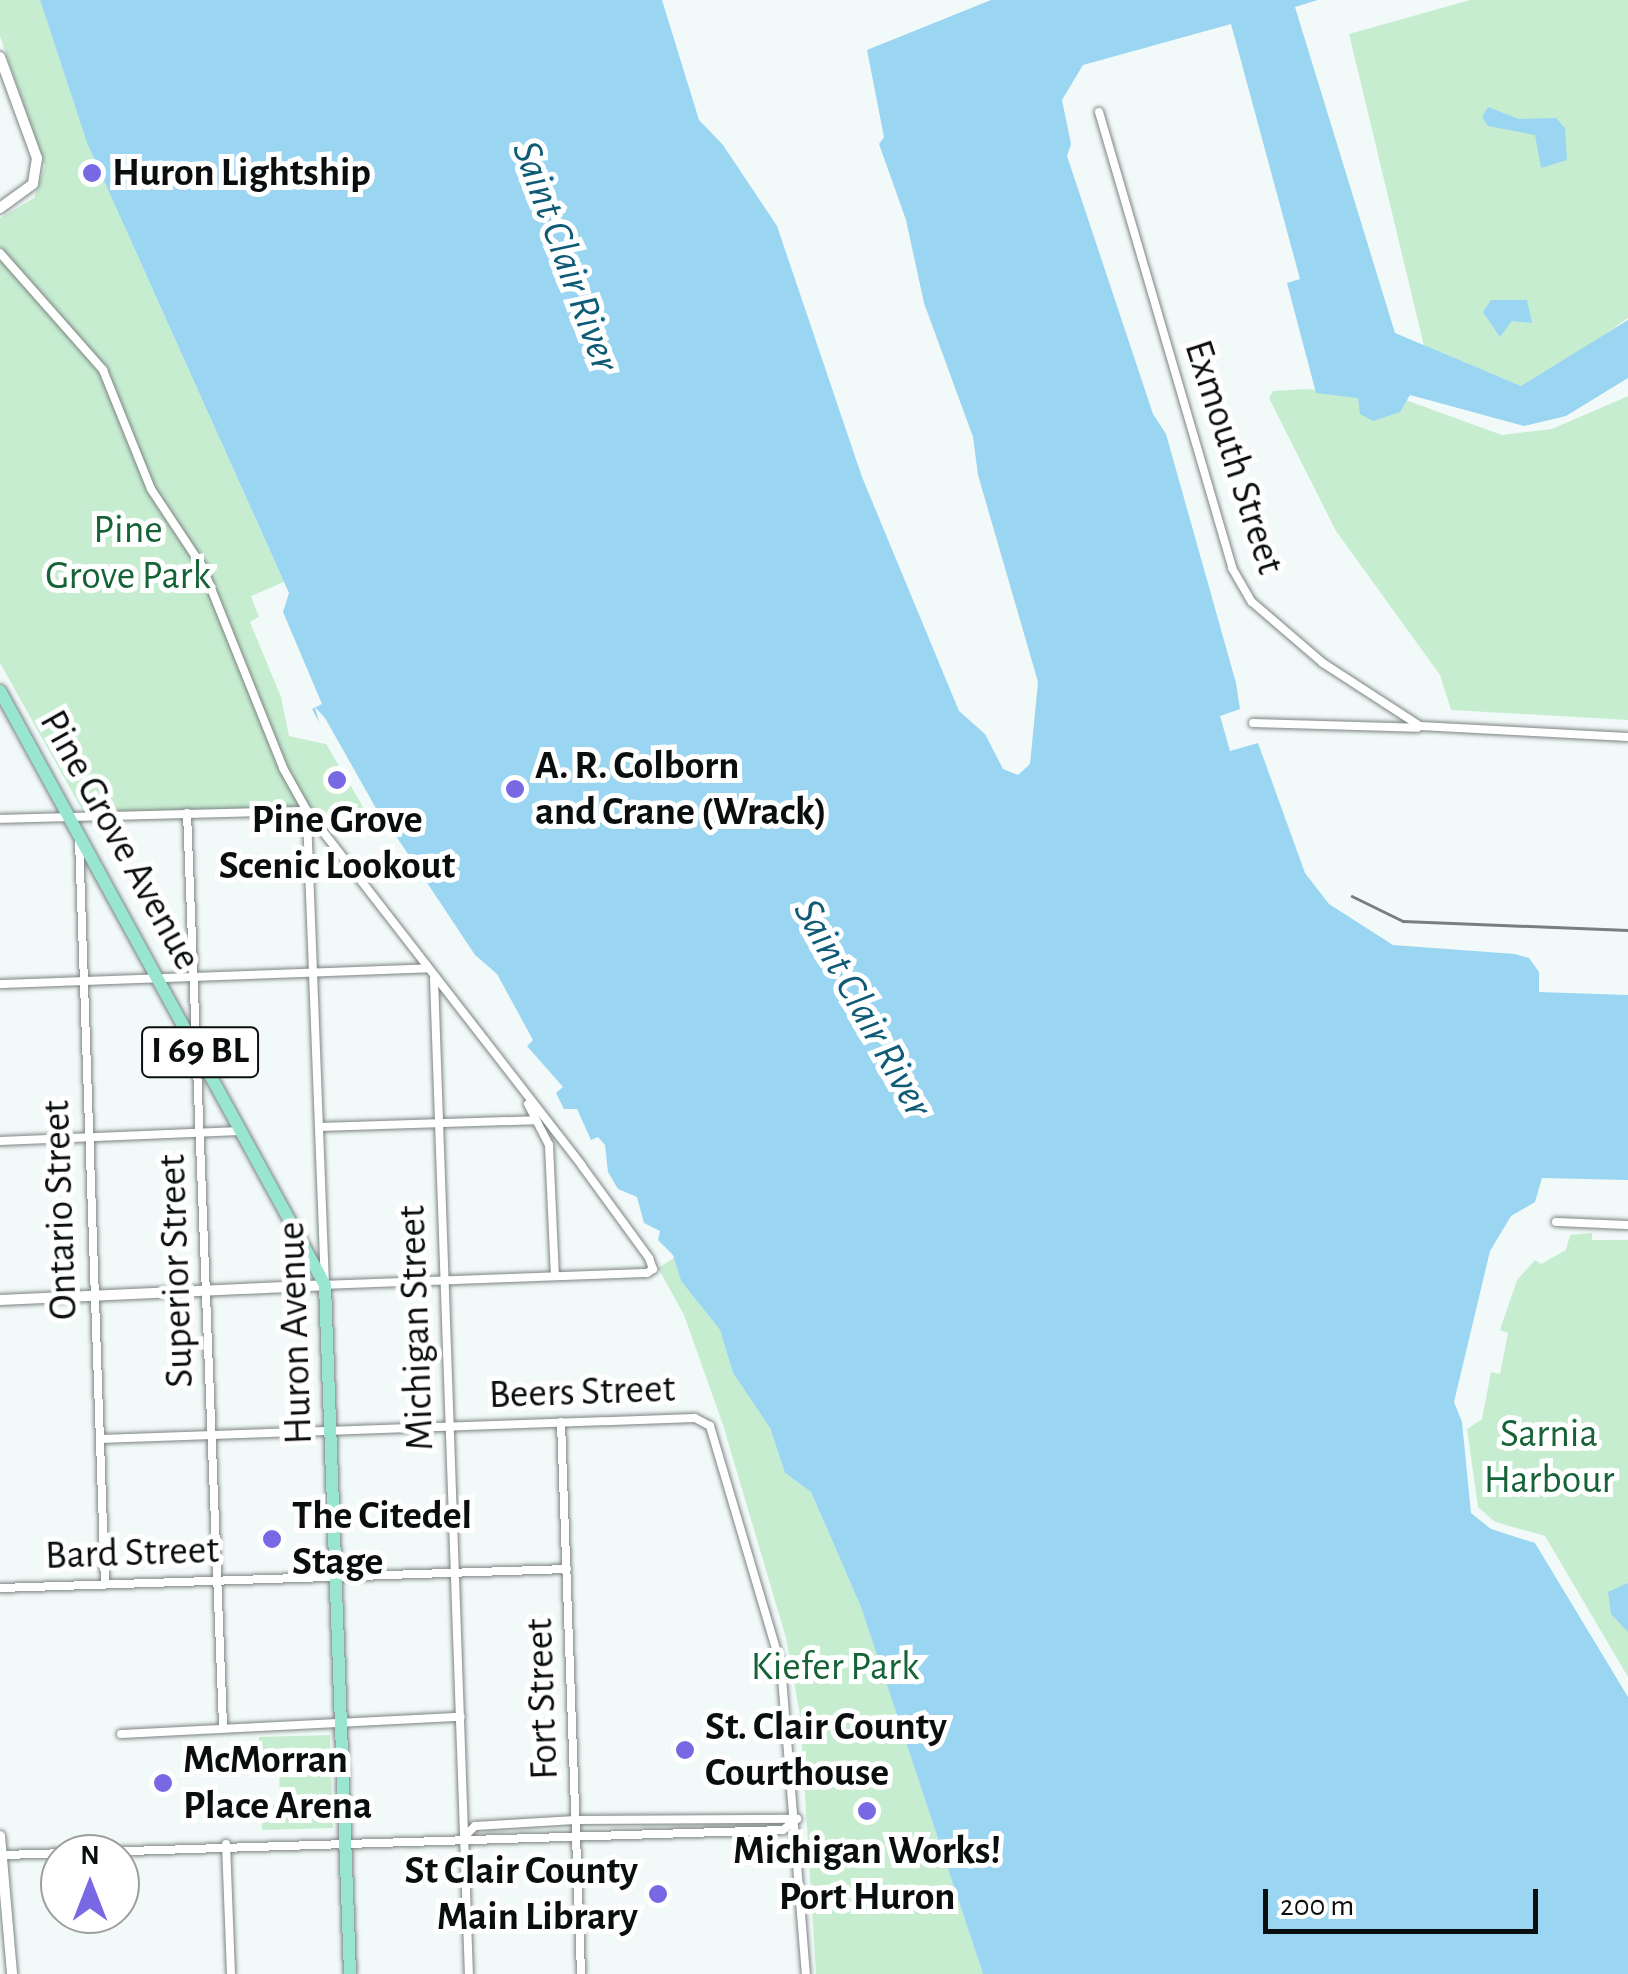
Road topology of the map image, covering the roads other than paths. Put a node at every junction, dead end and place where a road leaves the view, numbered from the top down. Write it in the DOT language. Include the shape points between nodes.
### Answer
graph roads {
  1 [pos="0,58"];
  2 [pos="1099,112"];
  3 [pos="0,208"];
  4 [pos="0,252"];
  5 [pos="0,691"];
  6 [pos="1252,723"];
  7 [pos="1436,729"];
  8 [pos="1628,736"];
  9 [pos="308,811"];
  10 [pos="187,813"];
  11 [pos="0,819"];
  12 [pos="75,827"];
  13 [pos="426,968"];
  14 [pos="314,972"];
  15 [pos="195,976"];
  16 [pos="158,978"];
  17 [pos="434,979"];
  18 [pos="82,980"];
  19 [pos="0,984"];
  20 [pos="198,1048"];
  21 [pos="524,1095"];
  22 [pos="536,1120"];
  23 [pos="438,1123"];
  24 [pos="319,1128"];
  25 [pos="245,1131"];
  26 [pos="201,1133"];
  27 [pos="87,1137"];
  28 [pos="0,1141"];
  29 [pos="1556,1222"];
  30 [pos="1628,1225"];
  31 [pos="555,1275"];
  32 [pos="445,1282"];
  33 [pos="325,1285"];
  34 [pos="206,1289"];
  35 [pos="94,1294"];
  36 [pos="0,1300"];
  37 [pos="561,1422"];
  38 [pos="450,1426"];
  39 [pos="330,1430"];
  40 [pos="211,1435"];
  41 [pos="100,1439"];
  42 [pos="567,1568"];
  43 [pos="455,1572"];
  44 [pos="335,1576"];
  45 [pos="216,1580"];
  46 [pos="105,1585"];
  47 [pos="0,1588"];
  48 [pos="461,1717"];
  49 [pos="341,1722"];
  50 [pos="222,1727"];
  51 [pos="122,1734"];
  52 [pos="797,1819"];
  53 [pos="575,1820"];
  54 [pos="0,1836"];
  55 [pos="465,1836"];
  56 [pos="576,1838"];
  57 [pos="346,1840"];
  58 [pos="226,1844"];
  59 [pos="4,1855"];
  60 [pos="12,1974"];
  61 [pos="231,1974"];
  62 [pos="350,1974"];
  63 [pos="469,1974"];
  64 [pos="581,1974"];
  65 [pos="806,1974"];
  1 -- 3 [label="street" via="34,144 36,173 29,188"];
  2 -- 7 [label="street, Exmouth Street" via="1236,578 1252,602 1323,663 1404,719"];
  4 -- 9 [label="street" via="92,354 116,394 151,488 190,546"];
  5 -- 12 [label="main road, Pine Grove Avenue / I 69 BL"];
  6 -- 7 [label="street, Exmouth Street"];
  7 -- 8 [label="street, Exmouth Street"];
  9 -- 10 [label="street"];
  9 -- 13 [label="street"];
  9 -- 14 [label="street, Huron Avenue"];
  10 -- 12 [label="street"];
  10 -- 15 [label="street, Superior Street"];
  11 -- 12 [label="street"];
  12 -- 16 [label="main road, Pine Grove Avenue / I 69 BL"];
  12 -- 18 [label="street, Ontario Street"];
  13 -- 14 [label="street"];
  13 -- 17 [label="street"];
  14 -- 15 [label="street"];
  14 -- 24 [label="street, Huron Avenue"];
  15 -- 16 [label="street"];
  15 -- 20 [label="street, Superior Street"];
  16 -- 18 [label="street"];
  16 -- 20 [label="main road, Pine Grove Avenue / I 69 BL"];
  17 -- 21 [label="street"];
  17 -- 23 [label="street, Michigan Street"];
  18 -- 19 [label="street"];
  18 -- 27 [label="street, Ontario Street"];
  20 -- 25 [label="main road, Pine Grove Avenue / I 69 BL"];
  20 -- 26 [label="street, Superior Street"];
  21 -- 22 [label="street"];
  21 -- 31 [label="street" via="653,1269"];
  22 -- 23 [label="street"];
  22 -- 31 [label="street" via="549,1145"];
  23 -- 24 [label="street"];
  23 -- 32 [label="street, Michigan Street"];
  24 -- 33 [label="street, Huron Avenue"];
  25 -- 26 [label="street"];
  25 -- 33 [label="main road, Pine Grove Avenue / I 69 BL"];
  26 -- 27 [label="street"];
  26 -- 34 [label="street, Superior Street"];
  27 -- 28 [label="street"];
  27 -- 35 [label="street, Ontario Street"];
  29 -- 30 [label="street"];
  31 -- 32 [label="street"];
  32 -- 33 [label="street"];
  32 -- 38 [label="street, Michigan Street"];
  33 -- 34 [label="street"];
  33 -- 39 [label="main road, Huron Avenue / I 69 BL"];
  34 -- 35 [label="street"];
  34 -- 40 [label="street, Superior Street"];
  35 -- 36 [label="street"];
  35 -- 41 [label="street, Ontario Street"];
  37 -- 38 [label="street, Beers Street"];
  37 -- 42 [label="street, Fort Street"];
  37 -- 52 [label="street, Beers Street" via="705,1422 716,1435 774,1632 790,1718"];
  38 -- 39 [label="street, Beers Street"];
  38 -- 43 [label="street, Michigan Street"];
  39 -- 40 [label="street, Beers Street"];
  39 -- 44 [label="main road, Huron Avenue / I 69 BL"];
  40 -- 41 [label="street, Beers Street"];
  40 -- 45 [label="street, Superior Street"];
  41 -- 46 [label="street, Ontario Street"];
  42 -- 43 [label="street, Bard Street"];
  42 -- 53 [label="street, Fort Street"];
  43 -- 44 [label="street, Bard Street"];
  43 -- 48 [label="street, Michigan Street"];
  44 -- 45 [label="street, Bard Street"];
  44 -- 49 [label="main road, Huron Avenue / I 69 BL"];
  45 -- 46 [label="street, Bard Street"];
  45 -- 50 [label="street, Superior Street"];
  46 -- 47 [label="street, Bard Street"];
  48 -- 49 [label="street"];
  48 -- 55 [label="street, Michigan Street"];
  49 -- 50 [label="street"];
  49 -- 57 [label="main road, Huron Avenue / I 69 BL"];
  50 -- 51 [label="street"];
  52 -- 53 [label="street"];
  52 -- 56 [label="street" via="783,1830"];
  52 -- 65 [label="street"];
  53 -- 55 [label="street" via="476,1826"];
  53 -- 56 [label="street, Fort Street"];
  54 -- 59 [label="street"];
  55 -- 56 [label="street" via="476,1842"];
  55 -- 57 [label="street"];
  55 -- 63 [label="street, Michigan Street"];
  56 -- 64 [label="street, Fort Street"];
  57 -- 58 [label="street"];
  57 -- 62 [label="main road, Huron Avenue / I 69 BL"];
  58 -- 59 [label="street"];
  58 -- 61 [label="street"];
  59 -- 60 [label="street"];
}
